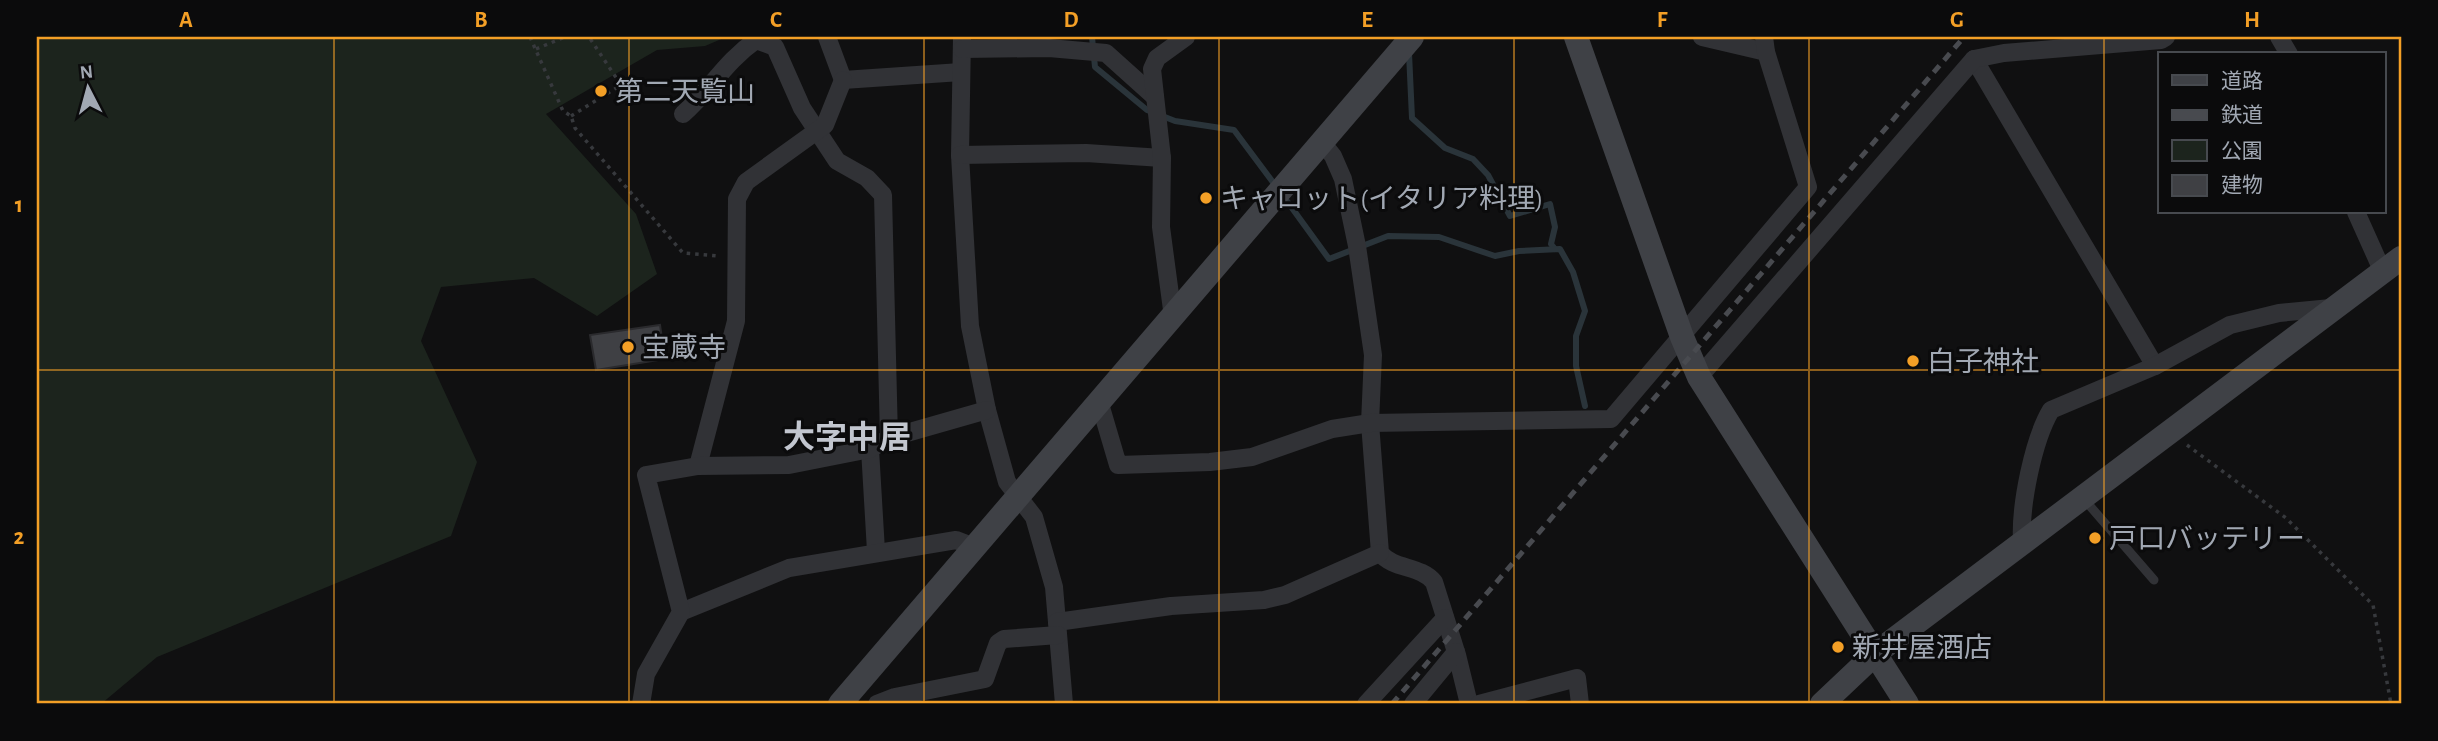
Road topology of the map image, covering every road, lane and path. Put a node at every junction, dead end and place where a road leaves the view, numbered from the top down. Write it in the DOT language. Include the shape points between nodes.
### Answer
graph roads {
  1 [pos="530,37"];
  2 [pos="565,37"];
  3 [pos="589,37"];
  4 [pos="827,37"];
  5 [pos="1191,37"];
  6 [pos="1412,37"];
  7 [pos="1576,37"];
  8 [pos="1703,37"];
  9 [pos="2166,37"];
  10 [pos="2278,37"];
  11 [pos="962,43"];
  12 [pos="1765,44"];
  13 [pos="536,49"];
  14 [pos="2289,52"];
  15 [pos="1974,59"];
  16 [pos="961,72"];
  17 [pos="843,80"];
  18 [pos="1155,97"];
  19 [pos="683,114"];
  20 [pos="571,117"];
  21 [pos="815,132"];
  22 [pos="1321,141"];
  23 [pos="960,155"];
  24 [pos="1162,158"];
  25 [pos="2357,214"];
  26 [pos="735,258"];
  27 [pos="2392,264"];
  28 [pos="2331,308"];
  29 [pos="1173,317"];
  30 [pos="1682,337"];
  31 [pos="2155,366"];
  32 [pos="1699,377"];
  33 [pos="1100,404"];
  34 [pos="987,410"];
  35 [pos="1370,423"];
  36 [pos="2169,431"];
  37 [pos="889,438"];
  38 [pos="870,449"];
  39 [pos="698,466"];
  40 [pos="2081,497"];
  41 [pos="1019,498"];
  42 [pos="2022,541"];
  43 [pos="974,547"];
  44 [pos="876,551"];
  45 [pos="1380,553"];
  46 [pos="2154,580"];
  47 [pos="681,612"];
  48 [pos="1445,618"];
  49 [pos="1058,629"];
  50 [pos="1456,652"];
  51 [pos="1875,653"];
  52 [pos="641,704"];
  53 [pos="840,704"];
  54 [pos="877,704"];
  55 [pos="1064,704"];
  56 [pos="1366,704"];
  57 [pos="1413,704"];
  58 [pos="1469,704"];
  59 [pos="1479,704"];
  60 [pos="1580,704"];
  61 [pos="1822,704"];
  62 [pos="1908,704"];
  63 [pos="2391,704"];
  1 -- 13 [label="path"];
  2 -- 13 [label="path"];
  3 -- 20 [label="path" via="621,85"];
  4 -- 17 [label="street"];
  5 -- 18 [label="street" via="1157,58 1152,69"];
  6 -- 22 [label="street"];
  7 -- 30 [label="street"];
  8 -- 12 [label="street"];
  9 -- 15 [label="street"];
  10 -- 14 [label="street"];
  11 -- 16 [label="street"];
  11 -- 18 [label="street" via="1106,54"];
  12 -- 30 [label="street" via="1808,187"];
  13 -- 20 [label="path" via="563,111"];
  15 -- 31 [label="street"];
  15 -- 32 [label="street"];
  16 -- 17 [label="street"];
  16 -- 23 [label="street"];
  17 -- 21 [label="street" via="830,116"];
  18 -- 24 [label="street"];
  19 -- 21 [label="street" via="706,94 732,58 756,40 764,40 775,47"];
  20 -- 26 [label="path" via="575,128 683,253"];
  21 -- 26 [label="street" via="741,189 735,209"];
  21 -- 37 [label="street" via="837,161 867,178 883,195"];
  22 -- 29 [label="street"];
  22 -- 35 [label="street" via="1343,179 1357,246 1373,355"];
  23 -- 24 [label="street" via="1086,153"];
  23 -- 34 [label="street" via="970,326"];
  24 -- 29 [label="street" via="1161,227"];
  25 -- 27 [label="street"];
  26 -- 39 [label="street" via="736,321"];
  27 -- 28 [label="street"];
  28 -- 31 [label="street" via="2279,313 2230,325"];
  28 -- 36 [label="street"];
  29 -- 33 [label="street"];
  30 -- 32 [label="street"];
  30 -- 35 [label="street" via="1611,419"];
  31 -- 42 [label="street" via="2051,410 2039,437 2021,522"];
  32 -- 51 [label="street"];
  33 -- 35 [label="street" via="1118,465 1252,457 1332,429"];
  33 -- 41 [label="street"];
  34 -- 37 [label="street"];
  34 -- 41 [label="street" via="1007,482"];
  35 -- 45 [label="street"];
  36 -- 40 [label="street"];
  36 -- 63 [label="path" via="2286,518 2372,605"];
  37 -- 38 [label="street"];
  38 -- 39 [label="street" via="789,465"];
  38 -- 44 [label="street"];
  39 -- 47 [label="street" via="646,475"];
  40 -- 42 [label="street"];
  40 -- 46 [label="lane"];
  41 -- 43 [label="street"];
  41 -- 49 [label="street" via="1034,517 1054,587"];
  42 -- 51 [label="street"];
  43 -- 44 [label="street" via="957,540"];
  43 -- 53 [label="street"];
  44 -- 47 [label="street" via="789,568"];
  45 -- 48 [label="street" via="1387,562 1427,574"];
  45 -- 49 [label="street" via="1264,600 1171,606"];
  47 -- 52 [label="street" via="646,674"];
  48 -- 50 [label="street"];
  48 -- 56 [label="street"];
  49 -- 54 [label="street" via="1003,639 985,679"];
  49 -- 55 [label="street"];
  50 -- 57 [label="street"];
  50 -- 58 [label="street"];
  51 -- 61 [label="street"];
  51 -- 62 [label="street"];
  59 -- 60 [label="street" via="1577,678"];
}
